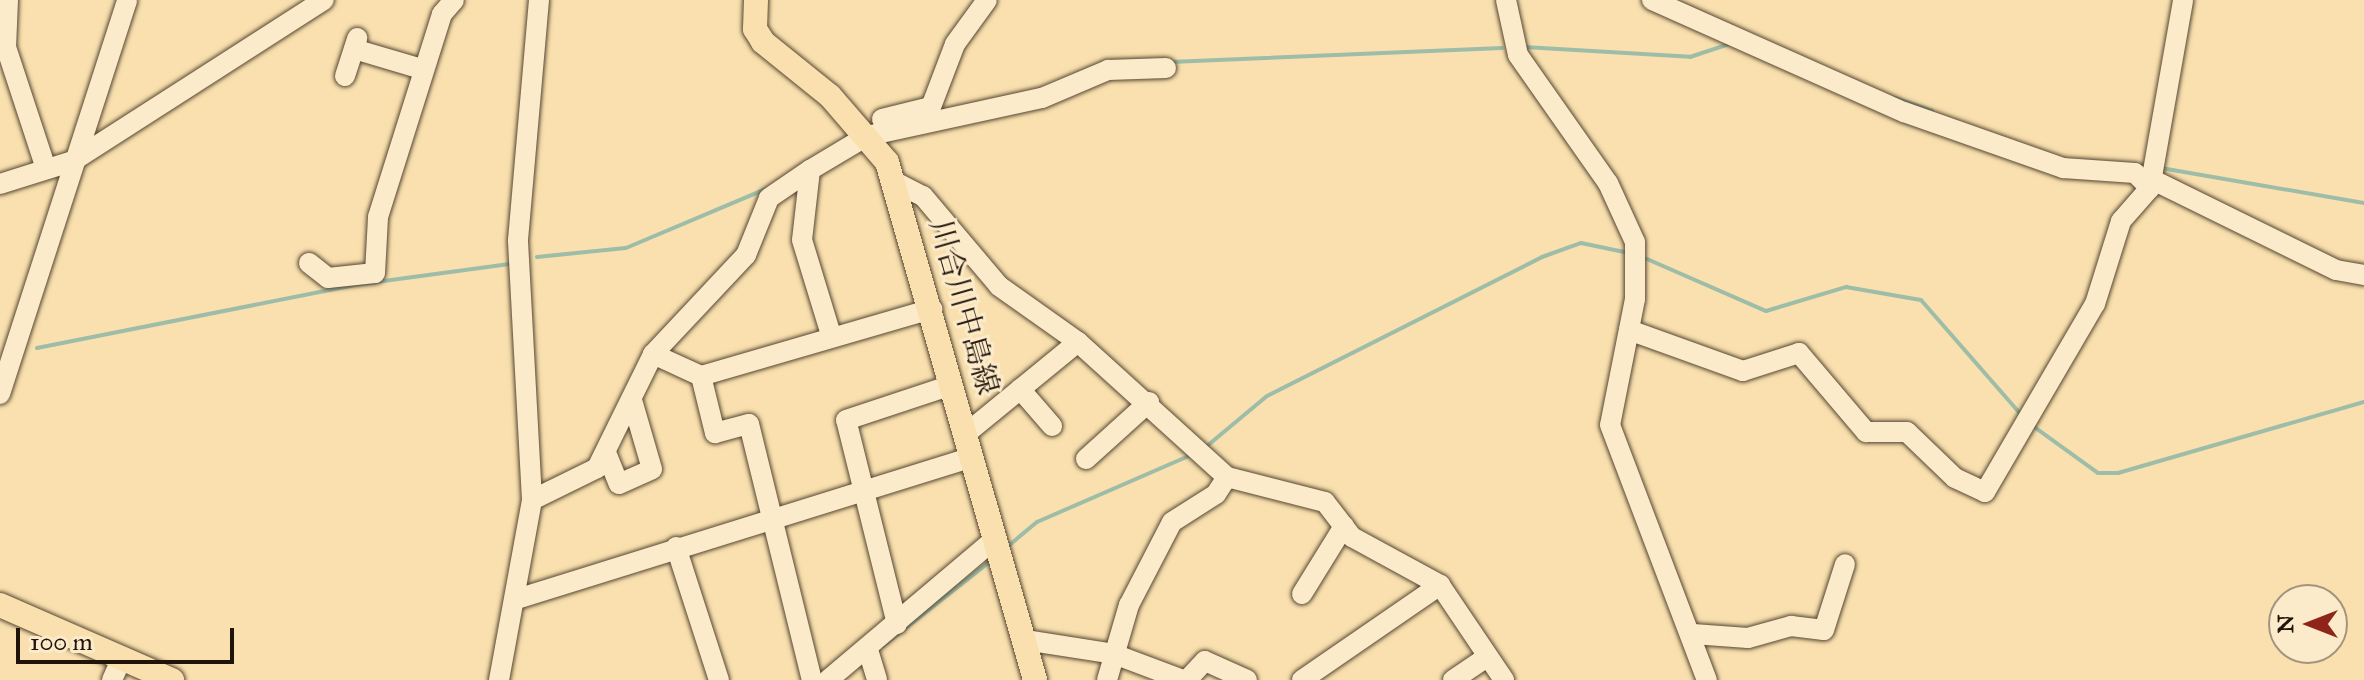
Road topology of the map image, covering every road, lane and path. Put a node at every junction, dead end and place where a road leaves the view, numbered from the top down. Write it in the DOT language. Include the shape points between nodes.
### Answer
graph roads {
  1 [pos="8,0"];
  2 [pos="127,0"];
  3 [pos="324,0"];
  4 [pos="454,0"];
  5 [pos="539,0"];
  6 [pos="756,0"];
  7 [pos="987,0"];
  8 [pos="1506,0"];
  9 [pos="1652,0"];
  10 [pos="2183,0"];
  11 [pos="1166,68"];
  12 [pos="422,69"];
  13 [pos="345,76"];
  14 [pos="863,130"];
  15 [pos="73,161"];
  16 [pos="46,169"];
  17 [pos="810,170"];
  18 [pos="895,182"];
  19 [pos="0,184"];
  20 [pos="2151,184"];
  21 [pos="309,263"];
  22 [pos="2364,275"];
  23 [pos="932,309"];
  24 [pos="1629,330"];
  25 [pos="831,335"];
  26 [pos="1078,342"];
  27 [pos="653,354"];
  28 [pos="701,376"];
  29 [pos="952,385"];
  30 [pos="1020,389"];
  31 [pos="0,394"];
  32 [pos="632,400"];
  33 [pos="1149,402"];
  34 [pos="1052,426"];
  35 [pos="968,432"];
  36 [pos="607,455"];
  37 [pos="972,457"];
  38 [pos="1086,459"];
  39 [pos="1227,477"];
  40 [pos="863,491"];
  41 [pos="532,500"];
  42 [pos="772,518"];
  43 [pos="1344,526"];
  44 [pos="995,539"];
  45 [pos="676,547"];
  46 [pos="1845,564"];
  47 [pos="1440,585"];
  48 [pos="1302,594"];
  49 [pos="520,598"];
  50 [pos="0,605"];
  51 [pos="897,624"];
  52 [pos="1693,634"];
  53 [pos="1025,640"];
  54 [pos="868,650"];
  55 [pos="1114,654"];
  56 [pos="1484,659"];
  57 [pos="117,669"];
  58 [pos="172,680"];
  59 [pos="499,680"];
  60 [pos="719,680"];
  61 [pos="812,680"];
  62 [pos="828,680"];
  63 [pos="877,680"];
  64 [pos="1035,680"];
  65 [pos="1107,680"];
  66 [pos="1185,680"];
  67 [pos="1247,680"];
  68 [pos="1302,680"];
  69 [pos="1453,680"];
  70 [pos="1504,680"];
  71 [pos="1707,680"];
  1 -- 16 [label="street" via="6,47"];
  2 -- 15 [label="street"];
  3 -- 15 [label="street"];
  4 -- 12 [label="street" via="442,14"];
  5 -- 41 [label="street" via="518,240"];
  6 -- 14 [label="main road, 川合川中島線" via="755,29 763,42 792,59"];
  7 -- 14 [label="street" via="955,44 931,107"];
  8 -- 24 [label="street" via="1518,55 1608,183 1635,242"];
  9 -- 20 [label="street" via="1904,112 2063,168 2135,173"];
  10 -- 20 [label="street"];
  11 -- 14 [label="street" via="1108,70 1042,98"];
  12 -- 13 [label="street" via="356,43"];
  12 -- 21 [label="street" via="378,217 375,273 328,278"];
  14 -- 17 [label="street"];
  14 -- 18 [label="main road, 川合川中島線"];
  15 -- 16 [label="street"];
  15 -- 31 [label="street"];
  16 -- 19 [label="street"];
  17 -- 25 [label="street" via="802,240"];
  17 -- 27 [label="street" via="769,198 746,255"];
  18 -- 23 [label="main road, 川合川中島線"];
  18 -- 26 [label="street" via="923,196 999,286"];
  20 -- 22 [label="street" via="2336,270"];
  20 -- 24 [label="street" via="2121,221 2095,304 1985,492 1955,478 1907,432 1866,432 1799,353 1743,371"];
  23 -- 25 [label="street"];
  23 -- 29 [label="main road, 川合川中島線"];
  24 -- 52 [label="street" via="1610,425"];
  25 -- 28 [label="street"];
  26 -- 30 [label="street"];
  26 -- 33 [label="street"];
  27 -- 28 [label="street"];
  27 -- 32 [label="street"];
  28 -- 42 [label="street" via="715,433 749,424"];
  29 -- 35 [label="main road, 川合川中島線"];
  29 -- 40 [label="street" via="846,420"];
  30 -- 34 [label="street"];
  30 -- 35 [label="street"];
  32 -- 36 [label="street"];
  32 -- 36 [label="street" via="652,469 619,484"];
  33 -- 38 [label="street"];
  33 -- 39 [label="street"];
  35 -- 37 [label="main road, 川合川中島線"];
  36 -- 41 [label="street" via="597,468"];
  37 -- 40 [label="street"];
  37 -- 44 [label="main road, 川合川中島線"];
  39 -- 43 [label="street" via="1325,502"];
  39 -- 55 [label="street" via="1216,494 1172,522 1129,605"];
  40 -- 42 [label="street"];
  40 -- 51 [label="street"];
  41 -- 49 [label="street"];
  42 -- 45 [label="street"];
  42 -- 61 [label="street"];
  43 -- 47 [label="street"];
  43 -- 48 [label="street"];
  44 -- 51 [label="street"];
  44 -- 53 [label="main road, 川合川中島線"];
  45 -- 49 [label="street"];
  45 -- 60 [label="street"];
  46 -- 52 [label="street" via="1824,630 1791,626 1748,638"];
  47 -- 56 [label="street"];
  47 -- 68 [label="street"];
  49 -- 59 [label="street"];
  50 -- 57 [label="main road"];
  51 -- 54 [label="street"];
  52 -- 71 [label="street"];
  53 -- 55 [label="street"];
  53 -- 64 [label="main road, 川合川中島線"];
  54 -- 62 [label="street"];
  54 -- 63 [label="street"];
  55 -- 65 [label="street"];
  55 -- 66 [label="street"];
  56 -- 69 [label="street"];
  56 -- 70 [label="street"];
  57 -- 58 [label="main road"];
  66 -- 67 [label="street" via="1205,661"];
}
